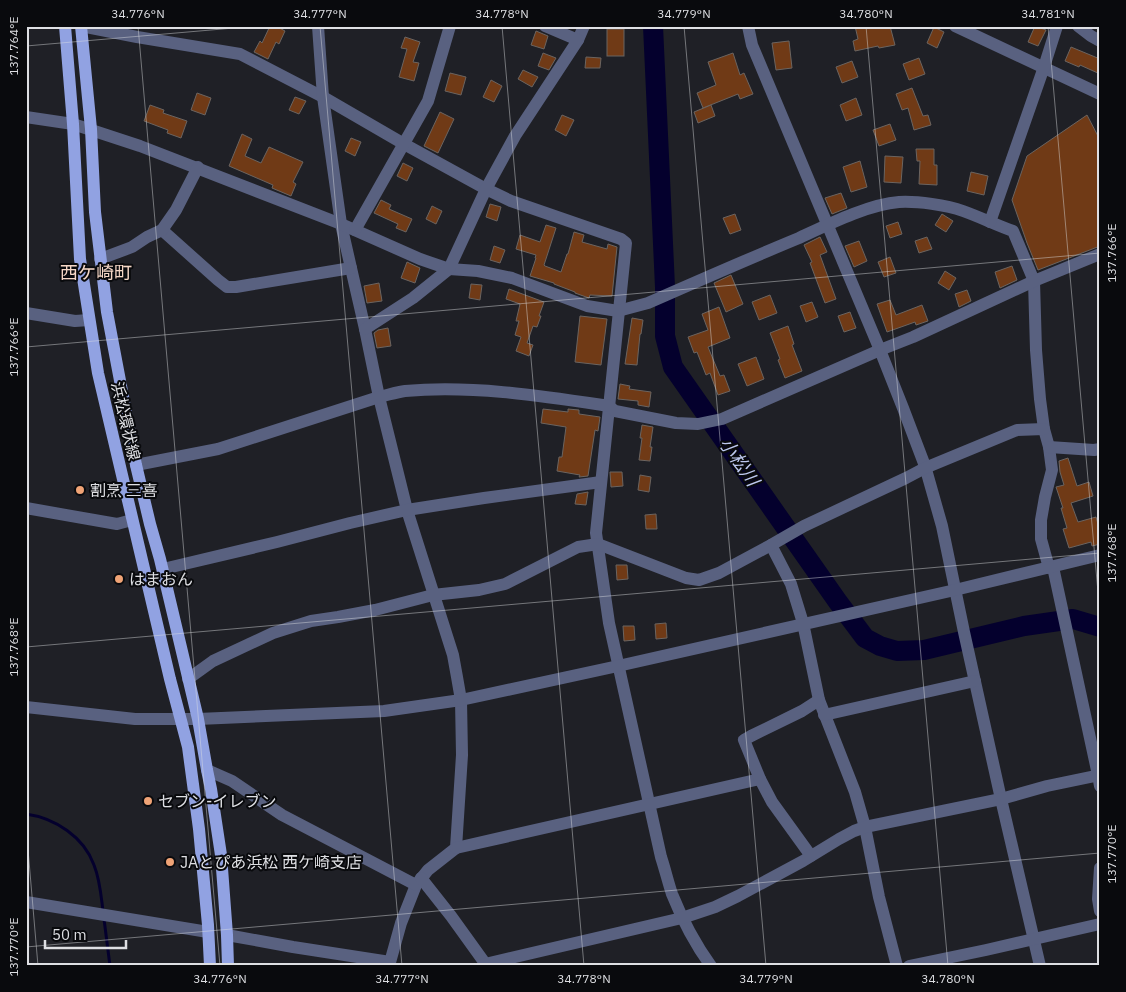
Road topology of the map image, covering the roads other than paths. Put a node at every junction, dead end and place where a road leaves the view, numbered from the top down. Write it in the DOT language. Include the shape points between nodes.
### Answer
graph roads {
  1 [pos="65,26"];
  2 [pos="81,26"];
  3 [pos="318,26"];
  4 [pos="450,26"];
  5 [pos="545,26"];
  6 [pos="584,26"];
  7 [pos="748,26"];
  8 [pos="955,26"];
  9 [pos="1056,26"];
  10 [pos="1078,26"];
  11 [pos="578,40"];
  12 [pos="1100,41"];
  13 [pos="1044,68"];
  14 [pos="1100,94"];
  15 [pos="324,97"];
  16 [pos="27,119"];
  17 [pos="73,124"];
  18 [pos="91,129"];
  19 [pos="404,144"];
  20 [pos="198,167"];
  21 [pos="486,189"];
  22 [pos="990,222"];
  23 [pos="341,224"];
  24 [pos="826,226"];
  25 [pos="162,230"];
  26 [pos="355,230"];
  27 [pos="1100,254"];
  28 [pos="100,259"];
  29 [pos="351,268"];
  30 [pos="449,269"];
  31 [pos="1034,281"];
  32 [pos="618,312"];
  33 [pos="26,313"];
  34 [pos="89,320"];
  35 [pos="365,329"];
  36 [pos="880,350"];
  37 [pos="379,396"];
  38 [pos="609,406"];
  39 [pos="1044,429"];
  40 [pos="1049,447"];
  41 [pos="1100,449"];
  42 [pos="136,465"];
  43 [pos="925,468"];
  44 [pos="601,482"];
  45 [pos="26,508"];
  46 [pos="407,510"];
  47 [pos="132,520"];
  48 [pos="775,542"];
  49 [pos="598,544"];
  50 [pos="1100,555"];
  51 [pos="1051,567"];
  52 [pos="163,569"];
  53 [pos="955,590"];
  54 [pos="433,595"];
  55 [pos="803,623"];
  56 [pos="618,666"];
  57 [pos="188,679"];
  58 [pos="975,682"];
  59 [pos="461,700"];
  60 [pos="818,700"];
  61 [pos="26,707"];
  62 [pos="824,715"];
  63 [pos="198,719"];
  64 [pos="180,720"];
  65 [pos="207,770"];
  66 [pos="760,779"];
  67 [pos="1099,779"];
  68 [pos="1001,799"];
  69 [pos="649,804"];
  70 [pos="865,827"];
  71 [pos="456,848"];
  72 [pos="811,856"];
  73 [pos="1100,868"];
  74 [pos="418,882"];
  75 [pos="26,902"];
  76 [pos="1100,912"];
  77 [pos="682,918"];
  78 [pos="1100,924"];
  79 [pos="208,932"];
  80 [pos="227,935"];
  81 [pos="1034,939"];
  82 [pos="389,964"];
  83 [pos="486,965"];
  84 [pos="210,966"];
  85 [pos="228,966"];
  86 [pos="711,966"];
  87 [pos="896,966"];
  88 [pos="908,966"];
  89 [pos="1040,966"];
  1 -- 17 [label="main road, 浜松環状線"];
  2 -- 15 [label="street" via="240,54"];
  2 -- 18 [label="main road, 浜松環状線"];
  3 -- 15 [label="street"];
  4 -- 19 [label="street" via="428,101"];
  5 -- 11 [label="street"];
  6 -- 11 [label="street"];
  7 -- 24 [label="street" via="752,45"];
  8 -- 13 [label="street"];
  9 -- 13 [label="street"];
  10 -- 12 [label="street"];
  11 -- 21 [label="street"];
  13 -- 14 [label="street"];
  13 -- 22 [label="street"];
  15 -- 19 [label="street"];
  15 -- 23 [label="street"];
  16 -- 17 [label="street"];
  17 -- 18 [label="street"];
  17 -- 34 [label="main road, 浜松環状線" via="80,259"];
  18 -- 20 [label="street"];
  18 -- 28 [label="main road, 浜松環状線"];
  19 -- 21 [label="street"];
  19 -- 26 [label="street"];
  20 -- 23 [label="street"];
  20 -- 25 [label="street"];
  21 -- 30 [label="street"];
  21 -- 32 [label="street" via="511,202 626,243"];
  22 -- 24 [label="street" via="962,211 899,202 863,211"];
  22 -- 31 [label="street" via="1013,230"];
  23 -- 26 [label="street"];
  23 -- 29 [label="street"];
  24 -- 32 [label="street" via="648,303"];
  24 -- 36 [label="street"];
  25 -- 28 [label="street" via="132,247"];
  25 -- 29 [label="street" via="227,286"];
  26 -- 30 [label="street"];
  27 -- 31 [label="street"];
  28 -- 42 [label="main road, 浜松環状線"];
  29 -- 35 [label="street"];
  30 -- 32 [label="street" via="512,278 587,306"];
  30 -- 35 [label="street" via="413,298"];
  31 -- 36 [label="street"];
  31 -- 39 [label="street" via="1036,350"];
  32 -- 38 [label="street"];
  33 -- 34 [label="street"];
  34 -- 47 [label="main road, 浜松環状線"];
  35 -- 37 [label="street"];
  36 -- 38 [label="street" via="722,419 698,424 676,423"];
  36 -- 43 [label="street"];
  37 -- 38 [label="street" via="456,389"];
  37 -- 42 [label="street" via="218,449"];
  37 -- 46 [label="street"];
  38 -- 44 [label="street"];
  39 -- 40 [label="street"];
  39 -- 43 [label="street" via="1017,430"];
  40 -- 41 [label="street"];
  40 -- 51 [label="street" via="1052,470 1041,520 1041,539"];
  42 -- 52 [label="main road, 浜松環状線"];
  43 -- 48 [label="street"];
  43 -- 53 [label="street" via="942,526"];
  44 -- 46 [label="street"];
  44 -- 49 [label="street" via="596,533"];
  45 -- 47 [label="street" via="117,524"];
  46 -- 52 [label="street"];
  46 -- 54 [label="street"];
  47 -- 64 [label="main road, 浜松環状線"];
  48 -- 49 [label="street" via="699,580"];
  48 -- 55 [label="street"];
  49 -- 54 [label="street" via="578,547 505,584"];
  49 -- 56 [label="street"];
  50 -- 51 [label="street"];
  51 -- 53 [label="street"];
  51 -- 67 [label="street"];
  52 -- 57 [label="main road, 浜松環状線"];
  53 -- 55 [label="street"];
  53 -- 58 [label="street"];
  54 -- 57 [label="street" via="375,610 311,621 273,633 213,661"];
  54 -- 59 [label="street" via="453,655"];
  55 -- 56 [label="street"];
  55 -- 60 [label="street"];
  56 -- 59 [label="street"];
  56 -- 69 [label="street"];
  57 -- 63 [label="main road, 浜松環状線"];
  58 -- 62 [label="street"];
  58 -- 68 [label="street"];
  59 -- 63 [label="street" via="384,711"];
  59 -- 71 [label="street" via="462,755"];
  60 -- 62 [label="street"];
  60 -- 66 [label="street" via="744,740"];
  61 -- 64 [label="street" via="135,719"];
  62 -- 70 [label="street" via="855,792"];
  63 -- 64 [label="street"];
  63 -- 65 [label="main road, 浜松環状線"];
  64 -- 79 [label="main road, 浜松環状線" via="194,784"];
  65 -- 74 [label="street" via="232,781 282,815"];
  65 -- 80 [label="main road, 浜松環状線" via="221,855"];
  66 -- 69 [label="street"];
  66 -- 72 [label="street" via="772,802"];
  67 -- 68 [label="street" via="1047,786"];
  68 -- 70 [label="street"];
  68 -- 81 [label="street"];
  69 -- 71 [label="street"];
  69 -- 77 [label="street" via="661,857"];
  70 -- 72 [label="street"];
  70 -- 87 [label="street"];
  71 -- 74 [label="street"];
  72 -- 77 [label="street" via="738,896"];
  73 -- 76 [label="street"];
  74 -- 82 [label="street"];
  74 -- 83 [label="street" via="451,916"];
  75 -- 79 [label="street"];
  77 -- 83 [label="street"];
  77 -- 86 [label="street"];
  78 -- 81 [label="street"];
  79 -- 84 [label="main road, 浜松環状線"];
  80 -- 82 [label="street"];
  80 -- 85 [label="main road, 浜松環状線"];
  81 -- 88 [label="street"];
  81 -- 89 [label="street"];
}
